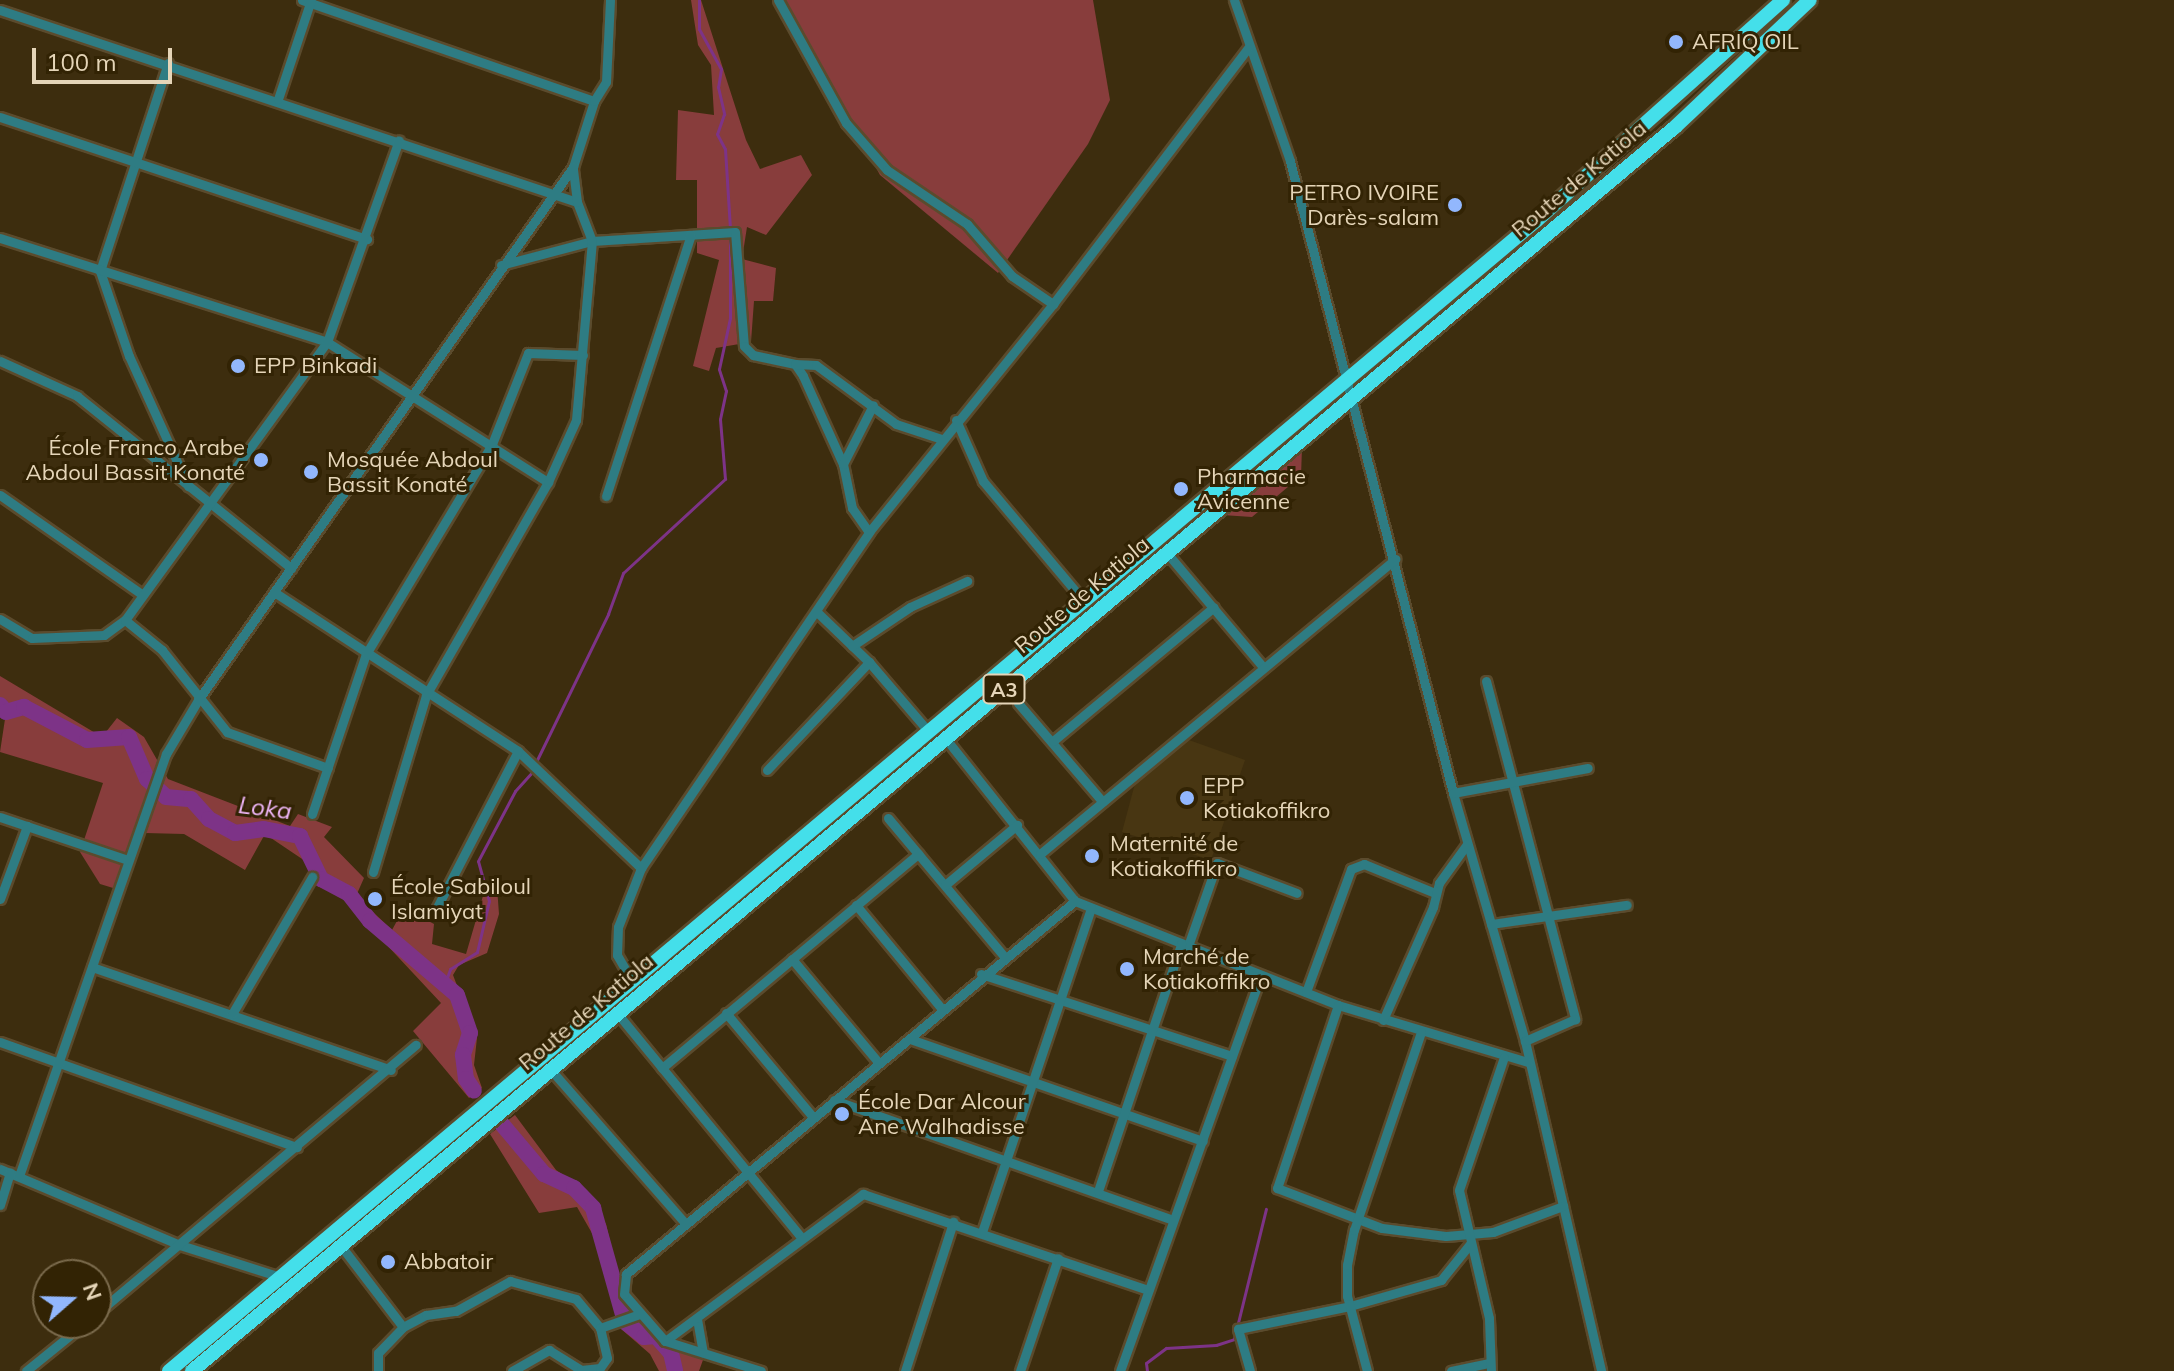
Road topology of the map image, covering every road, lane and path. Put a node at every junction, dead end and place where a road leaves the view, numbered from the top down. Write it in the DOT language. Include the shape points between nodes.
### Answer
graph roads {
  1 [pos="610,0"];
  2 [pos="778,0"];
  3 [pos="1234,0"];
  4 [pos="1783,0"];
  5 [pos="1810,0"];
  6 [pos="308,1"];
  7 [pos="0,10"];
  8 [pos="1248,48"];
  9 [pos="168,63"];
  10 [pos="278,99"];
  11 [pos="594,101"];
  12 [pos="0,117"];
  13 [pos="399,140"];
  14 [pos="135,162"];
  15 [pos="573,167"];
  16 [pos="550,195"];
  17 [pos="577,202"];
  18 [pos="691,235"];
  19 [pos="0,238"];
  20 [pos="367,239"];
  21 [pos="592,241"];
  22 [pos="501,265"];
  23 [pos="100,271"];
  24 [pos="1053,304"];
  25 [pos="327,342"];
  26 [pos="583,355"];
  27 [pos="0,361"];
  28 [pos="795,364"];
  29 [pos="1347,379"];
  30 [pos="415,393"];
  31 [pos="1352,397"];
  32 [pos="873,405"];
  33 [pos="956,420"];
  34 [pos="942,439"];
  35 [pos="492,444"];
  36 [pos="843,464"];
  37 [pos="548,482"];
  38 [pos="188,486"];
  39 [pos="0,495"];
  40 [pos="606,496"];
  41 [pos="208,503"];
  42 [pos="869,532"];
  43 [pos="1167,553"];
  44 [pos="1395,559"];
  45 [pos="291,568"];
  46 [pos="967,581"];
  47 [pos="274,592"];
  48 [pos="143,595"];
  49 [pos="1083,600"];
  50 [pos="1214,607"];
  51 [pos="818,613"];
  52 [pos="0,619"];
  53 [pos="125,620"];
  54 [pos="852,646"];
  55 [pos="366,654"];
  56 [pos="869,662"];
  57 [pos="1263,667"];
  58 [pos="1486,681"];
  59 [pos="426,695"];
  60 [pos="198,700"];
  61 [pos="1018,703"];
  62 [pos="929,732"];
  63 [pos="946,739"];
  64 [pos="1053,741"];
  65 [pos="518,751"];
  66 [pos="328,768"];
  67 [pos="1588,768"];
  68 [pos="767,770"];
  69 [pos="1515,781"];
  70 [pos="1453,793"];
  71 [pos="1103,802"];
  72 [pos="312,814"];
  73 [pos="0,817"];
  74 [pos="888,818"];
  75 [pos="1017,825"];
  76 [pos="27,826"];
  77 [pos="1467,844"];
  78 [pos="918,854"];
  79 [pos="1040,854"];
  80 [pos="128,860"];
  81 [pos="641,868"];
  82 [pos="373,872"];
  83 [pos="312,877"];
  84 [pos="945,885"];
  85 [pos="1297,893"];
  86 [pos="1435,893"];
  87 [pos="0,899"];
  88 [pos="1075,901"];
  89 [pos="856,905"];
  90 [pos="1627,905"];
  91 [pos="1091,908"];
  92 [pos="434,913"];
  93 [pos="1550,919"];
  94 [pos="1491,924"];
  95 [pos="1185,945"];
  96 [pos="1004,956"];
  97 [pos="792,959"];
  98 [pos="92,967"];
  99 [pos="981,974"];
  100 [pos="1261,975"];
  101 [pos="632,981"];
  102 [pos="1306,992"];
  103 [pos="1057,1001"];
  104 [pos="1338,1005"];
  105 [pos="942,1009"];
  106 [pos="617,1013"];
  107 [pos="726,1013"];
  108 [pos="232,1014"];
  109 [pos="1383,1020"];
  110 [pos="1421,1032"];
  111 [pos="1153,1033"];
  112 [pos="910,1039"];
  113 [pos="1525,1041"];
  114 [pos="0,1042"];
  115 [pos="416,1045"];
  116 [pos="1232,1056"];
  117 [pos="1504,1057"];
  118 [pos="58,1061"];
  119 [pos="878,1062"];
  120 [pos="1528,1062"];
  121 [pos="662,1068"];
  122 [pos="391,1070"];
  123 [pos="551,1070"];
  124 [pos="1032,1081"];
  125 [pos="834,1100"];
  126 [pos="1123,1114"];
  127 [pos="813,1117"];
  128 [pos="1203,1141"];
  129 [pos="297,1147"];
  130 [pos="1007,1159"];
  131 [pos="748,1171"];
  132 [pos="10,1173"];
  133 [pos="1098,1191"];
  134 [pos="0,1205"];
  135 [pos="1563,1206"];
  136 [pos="1358,1219"];
  137 [pos="1172,1220"];
  138 [pos="953,1222"];
  139 [pos="685,1223"];
  140 [pos="982,1232"];
  141 [pos="800,1236"];
  142 [pos="1469,1239"];
  143 [pos="180,1245"];
  144 [pos="341,1246"];
  145 [pos="1058,1258"];
  146 [pos="280,1277"];
  147 [pos="1148,1290"];
  148 [pos="112,1301"];
  149 [pos="1350,1306"];
  150 [pos="640,1314"];
  151 [pos="697,1319"];
  152 [pos="403,1327"];
  153 [pos="600,1328"];
  154 [pos="65,1339"];
  155 [pos="665,1341"];
  156 [pos="703,1352"];
  157 [pos="1489,1367"];
  158 [pos="748,1369"];
  159 [pos="26,1371"];
  160 [pos="169,1371"];
  161 [pos="192,1371"];
  162 [pos="378,1371"];
  163 [pos="512,1371"];
  164 [pos="761,1371"];
  165 [pos="905,1371"];
  166 [pos="1020,1371"];
  167 [pos="1120,1371"];
  168 [pos="1250,1371"];
  169 [pos="1367,1371"];
  170 [pos="1451,1371"];
  171 [pos="1601,1371"];
  1 -- 11 [label="street" via="606,82"];
  2 -- 24 [label="street" via="846,123 887,170 967,224 1012,276"];
  3 -- 8 [label="street"];
  4 -- 29 [label="highway, Route de Katiola / A3" via="1640,131"];
  5 -- 31 [label="highway, Route de Katiola / A3" via="1675,127"];
  6 -- 10 [label="street"];
  6 -- 11 [label="street"];
  7 -- 9 [label="street"];
  8 -- 24 [label="street"];
  8 -- 29 [label="street" via="1290,161"];
  9 -- 10 [label="street"];
  9 -- 14 [label="street"];
  10 -- 13 [label="street"];
  11 -- 15 [label="street"];
  12 -- 14 [label="street"];
  13 -- 16 [label="street"];
  13 -- 20 [label="street"];
  14 -- 20 [label="street"];
  14 -- 23 [label="street"];
  15 -- 16 [label="street"];
  15 -- 17 [label="street"];
  16 -- 17 [label="street"];
  16 -- 22 [label="street"];
  17 -- 21 [label="street"];
  18 -- 21 [label="street"];
  18 -- 28 [label="street" via="737,235 744,346 753,355"];
  18 -- 40 [label="street"];
  19 -- 23 [label="street"];
  20 -- 25 [label="street"];
  21 -- 22 [label="street"];
  21 -- 26 [label="street"];
  22 -- 30 [label="street"];
  23 -- 25 [label="street"];
  23 -- 38 [label="street" via="129,356"];
  24 -- 33 [label="street"];
  25 -- 30 [label="street"];
  25 -- 41 [label="street"];
  26 -- 35 [label="street" via="528,353"];
  26 -- 37 [label="street" via="576,420"];
  27 -- 38 [label="street" via="77,396"];
  28 -- 32 [label="street" via="816,365"];
  28 -- 36 [label="street"];
  29 -- 31 [label="street"];
  29 -- 49 [label="highway, Route de Katiola / A3"];
  30 -- 35 [label="street"];
  30 -- 45 [label="street"];
  31 -- 43 [label="highway, Route de Katiola / A3"];
  31 -- 44 [label="street"];
  32 -- 34 [label="street" via="896,424"];
  32 -- 36 [label="street"];
  33 -- 34 [label="street"];
  33 -- 49 [label="street" via="983,481"];
  34 -- 42 [label="street"];
  35 -- 37 [label="street"];
  35 -- 55 [label="street"];
  36 -- 42 [label="street" via="852,508"];
  37 -- 59 [label="street"];
  38 -- 41 [label="street"];
  39 -- 48 [label="street"];
  41 -- 45 [label="street"];
  41 -- 48 [label="street"];
  42 -- 51 [label="street"];
  43 -- 50 [label="street"];
  43 -- 63 [label="highway, Route de Katiola / A3"];
  44 -- 57 [label="street"];
  44 -- 70 [label="street"];
  45 -- 47 [label="street"];
  46 -- 54 [label="street" via="910,607"];
  47 -- 55 [label="street"];
  47 -- 60 [label="street"];
  48 -- 53 [label="street"];
  49 -- 62 [label="highway, Route de Katiola / A3"];
  50 -- 57 [label="street"];
  50 -- 64 [label="street"];
  51 -- 54 [label="street"];
  51 -- 81 [label="street"];
  52 -- 53 [label="street" via="32,638 104,635"];
  53 -- 60 [label="street" via="162,650"];
  54 -- 56 [label="street"];
  55 -- 59 [label="street"];
  55 -- 66 [label="street"];
  56 -- 62 [label="street"];
  56 -- 68 [label="street"];
  57 -- 71 [label="street"];
  58 -- 69 [label="street"];
  59 -- 65 [label="street"];
  59 -- 82 [label="street"];
  60 -- 66 [label="street" via="240,740"];
  60 -- 80 [label="street" via="166,754"];
  61 -- 64 [label="street"];
  62 -- 101 [label="highway, Route de Katiola / A3"];
  63 -- 75 [label="street"];
  63 -- 106 [label="highway, Route de Katiola / A3"];
  64 -- 71 [label="street"];
  65 -- 81 [label="street"];
  65 -- 92 [label="street"];
  66 -- 72 [label="street"];
  67 -- 69 [label="street"];
  69 -- 70 [label="street"];
  69 -- 93 [label="street"];
  70 -- 77 [label="street"];
  71 -- 79 [label="street"];
  73 -- 76 [label="street"];
  74 -- 78 [label="street"];
  75 -- 79 [label="street"];
  75 -- 84 [label="street"];
  76 -- 80 [label="street"];
  76 -- 87 [label="street"];
  77 -- 86 [label="street"];
  77 -- 94 [label="street"];
  78 -- 84 [label="street"];
  78 -- 89 [label="street"];
  79 -- 88 [label="street"];
  80 -- 98 [label="street"];
  81 -- 101 [label="street" via="618,927 617,955"];
  83 -- 108 [label="street"];
  84 -- 96 [label="street"];
  85 -- 95 [label="street" via="1217,863"];
  86 -- 102 [label="street" via="1364,864 1351,869"];
  86 -- 109 [label="street"];
  88 -- 91 [label="street"];
  88 -- 96 [label="street"];
  89 -- 97 [label="street"];
  89 -- 105 [label="street"];
  90 -- 93 [label="street"];
  91 -- 95 [label="street"];
  91 -- 103 [label="street"];
  93 -- 94 [label="street"];
  93 -- 113 [label="street" via="1575,1019"];
  94 -- 113 [label="street"];
  95 -- 100 [label="street"];
  95 -- 111 [label="street"];
  96 -- 99 [label="street"];
  97 -- 107 [label="street"];
  97 -- 119 [label="street"];
  98 -- 108 [label="street"];
  98 -- 118 [label="street"];
  99 -- 103 [label="street"];
  99 -- 105 [label="street"];
  100 -- 102 [label="street"];
  100 -- 116 [label="street"];
  101 -- 146 [label="highway, Route de Katiola / A3"];
  102 -- 104 [label="street"];
  103 -- 111 [label="street"];
  103 -- 124 [label="street"];
  104 -- 109 [label="street"];
  104 -- 136 [label="street" via="1277,1188"];
  105 -- 112 [label="street"];
  106 -- 121 [label="street"];
  106 -- 123 [label="highway, Route de Katiola / A3"];
  107 -- 121 [label="street"];
  107 -- 127 [label="street"];
  108 -- 122 [label="street"];
  109 -- 110 [label="street"];
  110 -- 117 [label="street"];
  110 -- 136 [label="street"];
  111 -- 116 [label="street"];
  111 -- 126 [label="street"];
  112 -- 119 [label="street"];
  112 -- 124 [label="street"];
  113 -- 120 [label="street"];
  114 -- 118 [label="street"];
  115 -- 122 [label="street"];
  116 -- 128 [label="street"];
  117 -- 120 [label="street"];
  117 -- 142 [label="street" via="1459,1190"];
  118 -- 129 [label="street"];
  118 -- 132 [label="street"];
  119 -- 125 [label="street"];
  120 -- 135 [label="street"];
  121 -- 131 [label="street"];
  122 -- 129 [label="street"];
  123 -- 139 [label="street"];
  123 -- 144 [label="highway, Route de Katiola / A3"];
  124 -- 126 [label="street"];
  124 -- 130 [label="street"];
  125 -- 127 [label="street"];
  125 -- 130 [label="street"];
  126 -- 128 [label="street"];
  126 -- 133 [label="street"];
  127 -- 131 [label="street"];
  128 -- 137 [label="street"];
  129 -- 143 [label="street"];
  130 -- 133 [label="street"];
  130 -- 140 [label="street"];
  131 -- 139 [label="street"];
  131 -- 141 [label="street"];
  132 -- 134 [label="street"];
  132 -- 143 [label="street"];
  133 -- 137 [label="street"];
  135 -- 142 [label="street"];
  135 -- 171 [label="street"];
  136 -- 142 [label="street" via="1382,1228"];
  136 -- 149 [label="street" via="1347,1265"];
  137 -- 147 [label="street"];
  138 -- 140 [label="street"];
  138 -- 141 [label="street" via="863,1194"];
  138 -- 165 [label="street"];
  139 -- 150 [label="street" via="626,1274 624,1294"];
  140 -- 145 [label="street"];
  141 -- 151 [label="street"];
  142 -- 149 [label="street" via="1441,1280"];
  142 -- 157 [label="street" via="1489,1318"];
  143 -- 146 [label="street"];
  143 -- 148 [label="street"];
  144 -- 152 [label="street"];
  144 -- 161 [label="highway, Route de Katiola / A3"];
  145 -- 147 [label="street"];
  145 -- 166 [label="street"];
  146 -- 160 [label="highway, Route de Katiola / A3"];
  147 -- 167 [label="street"];
  149 -- 168 [label="street" via="1238,1329"];
  149 -- 169 [label="street"];
  150 -- 153 [label="street"];
  150 -- 155 [label="street"];
  151 -- 155 [label="street"];
  151 -- 156 [label="street"];
  152 -- 153 [label="street" via="426,1315 456,1311 510,1281 576,1299"];
  152 -- 162 [label="street" via="378,1353"];
  153 -- 163 [label="street" via="607,1358 600,1368 581,1370 549,1350"];
  154 -- 159 [label="street"];
  155 -- 156 [label="street"];
  156 -- 158 [label="street"];
  157 -- 170 [label="street"];
  158 -- 164 [label="street"];
}
